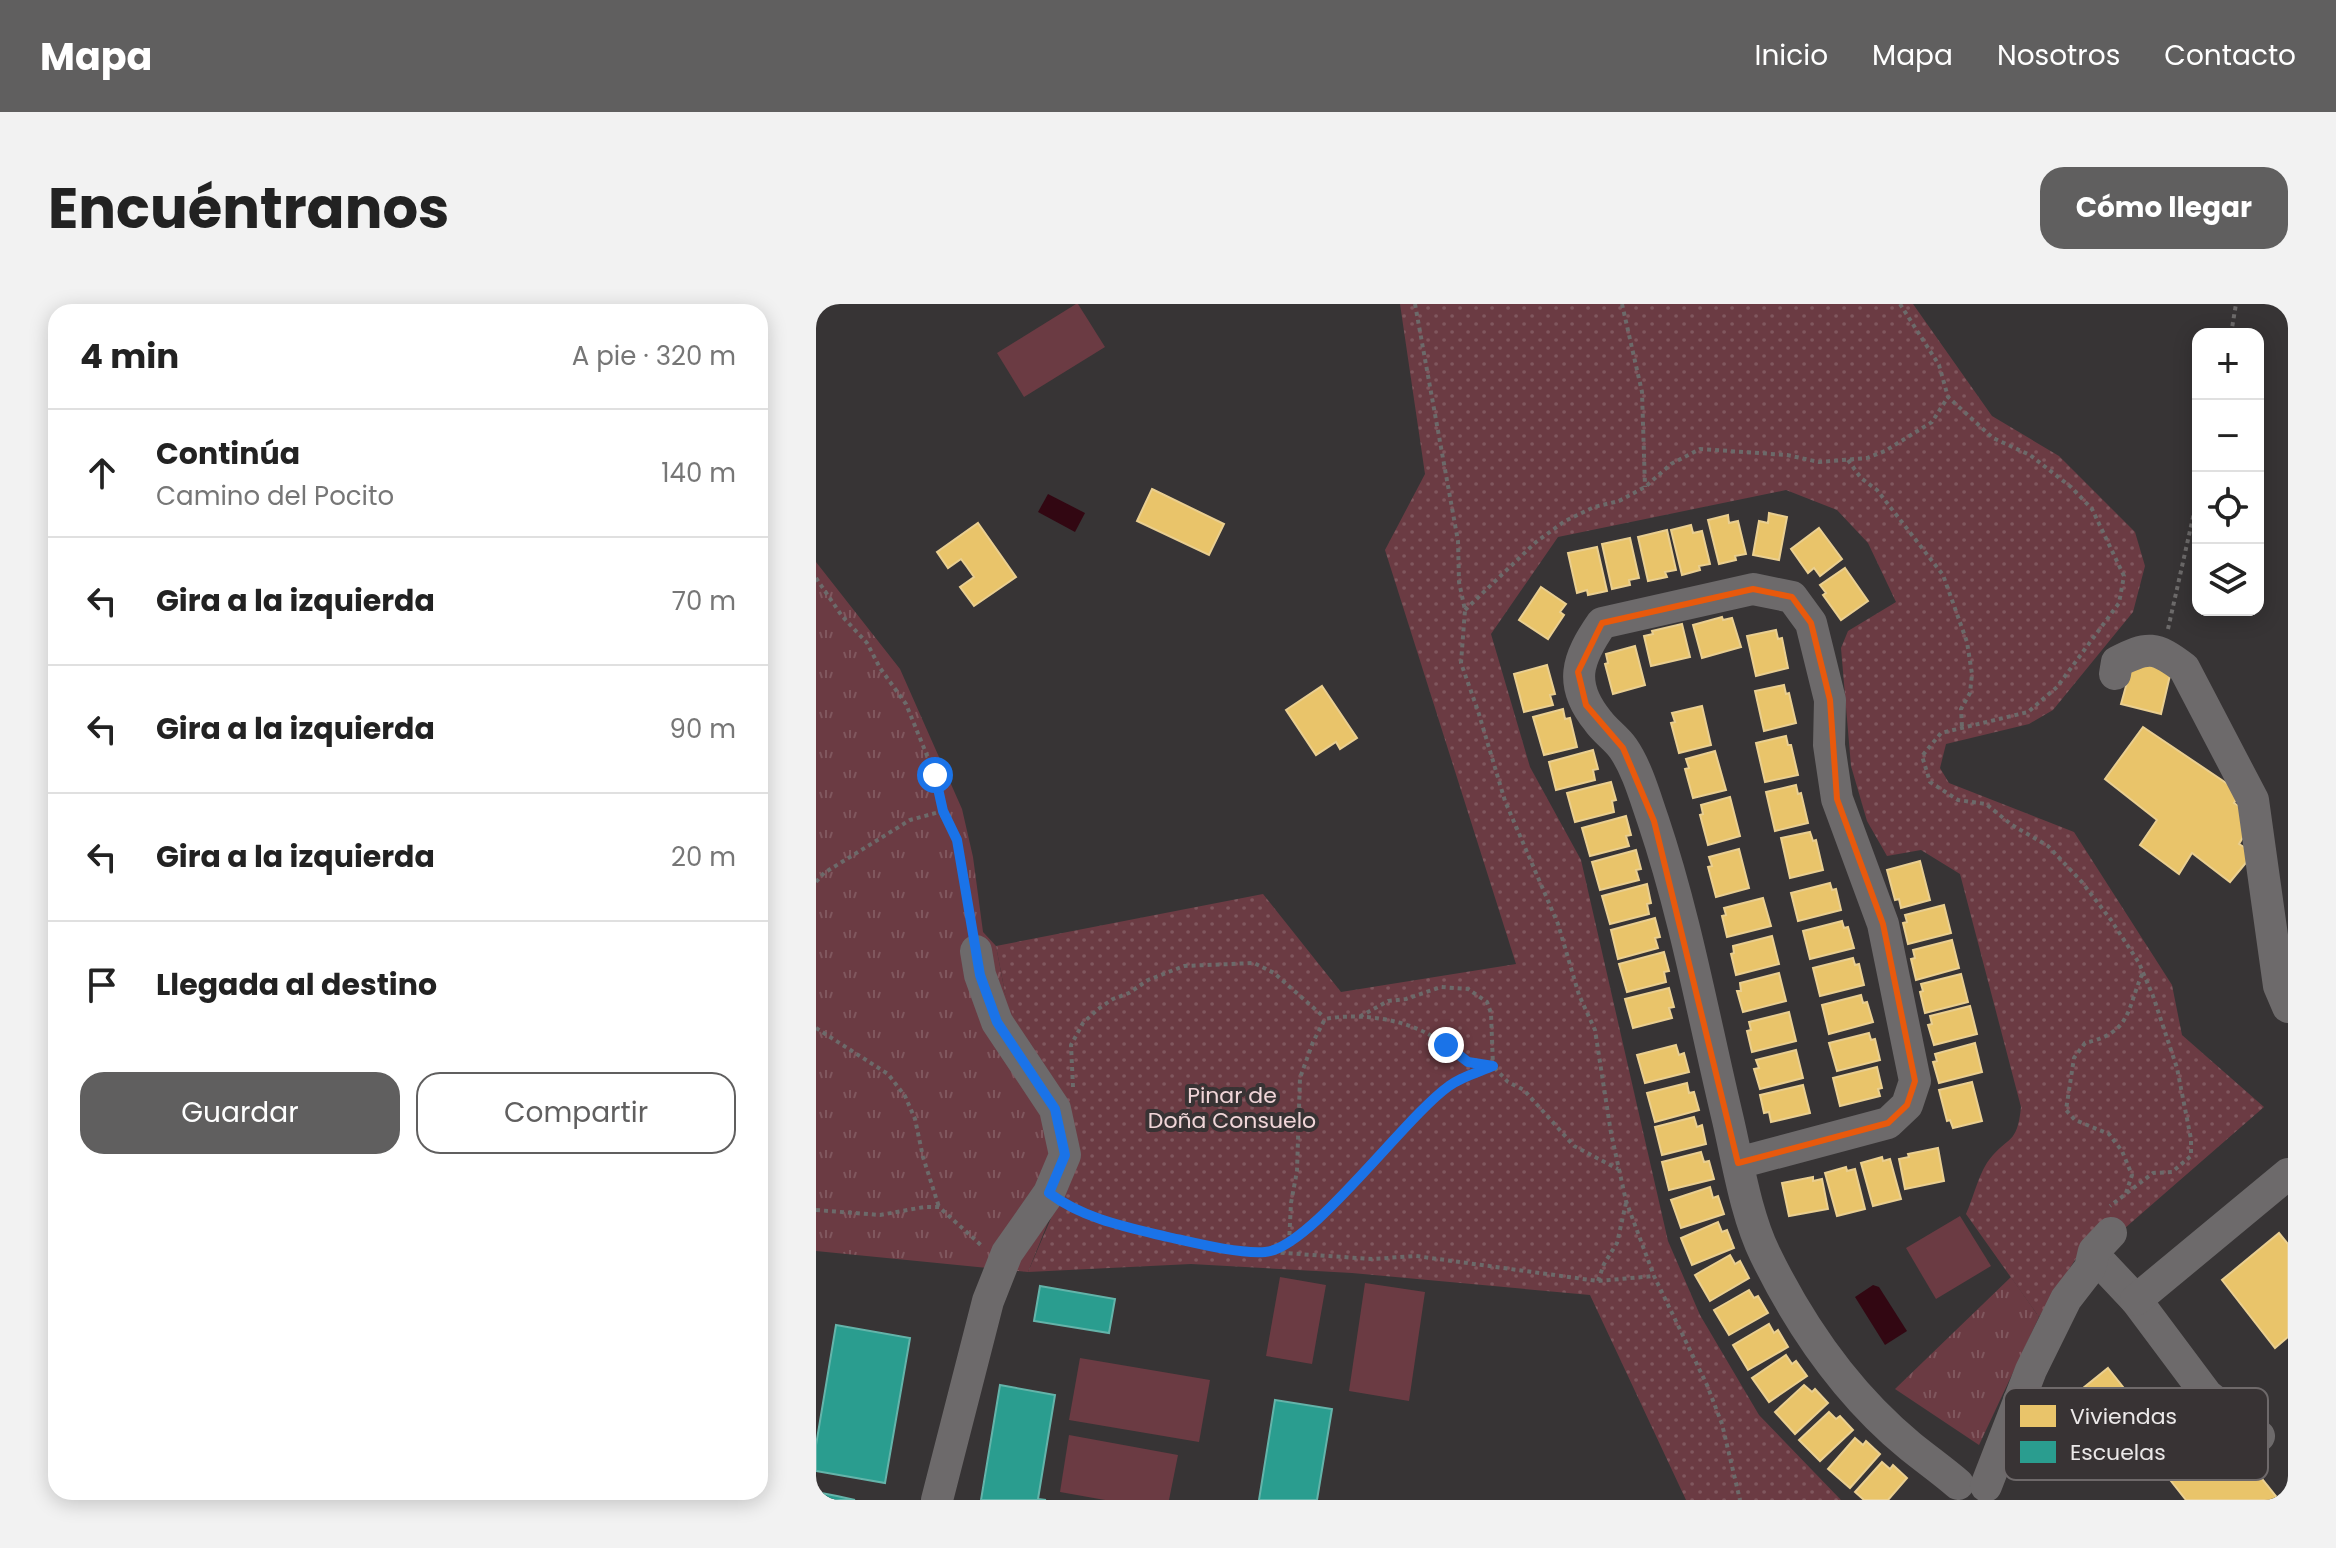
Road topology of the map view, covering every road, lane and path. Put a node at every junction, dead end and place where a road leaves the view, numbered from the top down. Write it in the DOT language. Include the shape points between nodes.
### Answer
graph roads {
  1 [pos="1415,304"];
  2 [pos="1622,304"];
  3 [pos="1900,304"];
  4 [pos="2236,304"];
  5 [pos="2232,328"];
  6 [pos="1948,397"];
  7 [pos="1848,460"];
  8 [pos="1645,487"];
  9 [pos="2192,521"];
  10 [pos="816,578"];
  11 [pos="1465,610"];
  12 [pos="2162,653"];
  13 [pos="2115,674"];
  14 [pos="1962,727"];
  15 [pos="943,811"];
  16 [pos="816,882"];
  17 [pos="976,951"];
  18 [pos="2143,972"];
  19 [pos="2288,1007"];
  20 [pos="1324,1017"];
  21 [pos="1359,1017"];
  22 [pos="816,1028"];
  23 [pos="1493,1066"];
  24 [pos="1059,1122"];
  25 [pos="1738,1163"];
  26 [pos="1619,1169"];
  27 [pos="2288,1174"];
  28 [pos="1049,1193"];
  29 [pos="2125,1196"];
  30 [pos="1626,1201"];
  31 [pos="939,1207"];
  32 [pos="816,1210"];
  33 [pos="2109,1224"];
  34 [pos="978,1242"];
  35 [pos="1289,1243"];
  36 [pos="1267,1252"];
  37 [pos="2090,1268"];
  38 [pos="1654,1276"];
  39 [pos="1598,1281"];
  40 [pos="2136,1300"];
  41 [pos="2022,1388"];
  42 [pos="2202,1388"];
  43 [pos="2004,1425"];
  44 [pos="1971,1492"];
  45 [pos="937,1500"];
  46 [pos="1740,1500"];
  1 -- 11 [label="path" via="1458,541"];
  2 -- 8 [label="path" via="1642,392"];
  3 -- 6 [label="path" via="1939,365"];
  4 -- 5 [label="path"];
  6 -- 7 [label="path" via="1932,422 1885,451"];
  6 -- 14 [label="path" via="1993,438 2030,455 2071,487 2092,509 2124,576 2119,603 2057,687 2028,712"];
  7 -- 8 [label="path" via="1819,462 1700,449 1671,464"];
  7 -- 14 [label="path" via="1943,575 1967,642 1972,674 1961,709"];
  8 -- 11 [label="path" via="1565,521"];
  9 -- 12 [label="path"];
  10 -- 15 [label="path" via="906,704 935,775"];
  11 -- 26 [label="path" via="1461,663 1505,801 1558,924 1595,1030"];
  12 -- 13 [label="street" via="2140,650 2117,662"];
  12 -- 19 [label="street" via="2184,668 2253,800 2279,986"];
  14 -- 18 [label="path" via="1941,733 1922,756 1930,782 1958,800 1986,804 2048,846 2111,920"];
  15 -- 16 [label="path" via="910,820"];
  15 -- 17 [label="path" via="957,840"];
  17 -- 24 [label="street" via="997,1022"];
  18 -- 29 [label="path" via="2177,1068 2191,1156 2172,1172 2153,1173"];
  18 -- 29 [label="path" via="2122,1026 2106,1038 2085,1043 2074,1058 2066,1110 2075,1120 2109,1134 2122,1151 2132,1175"];
  20 -- 24 [label="path" via="1274,973 1254,963 1184,966 1163,974 1113,999 1083,1023 1071,1045 1072,1095"];
  21 -- 23 [label="path" via="1388,1001 1441,987 1468,989 1487,1002 1491,1013"];
  22 -- 31 [label="path" via="888,1074 905,1096"];
  23 -- 26 [label="path" via="1524,1090 1574,1146"];
  23 -- 35 [label="path" via="1468,1062 1424,1032 1399,1023 1367,1017 1325,1019 1300,1078"];
  23 -- 36 [label="path" via="1450,1084 1343,1195 1297,1237"];
  24 -- 28 [label="street" via="1065,1155"];
  25 -- 25 [label="street" via="1888,1123 1907,1105 1915,1081 1883,924 1837,799 1829,745 1830,700 1811,623 1792,597 1753,589 1602,623 1578,672 1586,705 1623,748 1654,821"];
  25 -- 44 [label="street" via="1764,1251 1808,1333 1859,1398 1909,1446"];
  26 -- 30 [label="path"];
  27 -- 40 [label="street"];
  28 -- 36 [label="path" via="1084,1214 1123,1227 1205,1246"];
  28 -- 45 [label="street" via="1007,1253 988,1301"];
  29 -- 33 [label="path" via="2111,1204"];
  30 -- 38 [label="path"];
  30 -- 39 [label="path" via="1617,1243"];
  31 -- 32 [label="path" via="880,1215"];
  31 -- 34 [label="path"];
  33 -- 37 [label="street"];
  36 -- 39 [label="path" via="1372,1259 1416,1256"];
  37 -- 40 [label="street" via="2103,1265"];
  37 -- 41 [label="street" via="2066,1299"];
  38 -- 39 [label="path"];
  38 -- 46 [label="path" via="1722,1424"];
  40 -- 42 [label="street"];
  43 -- 44 [label="street"];
}
